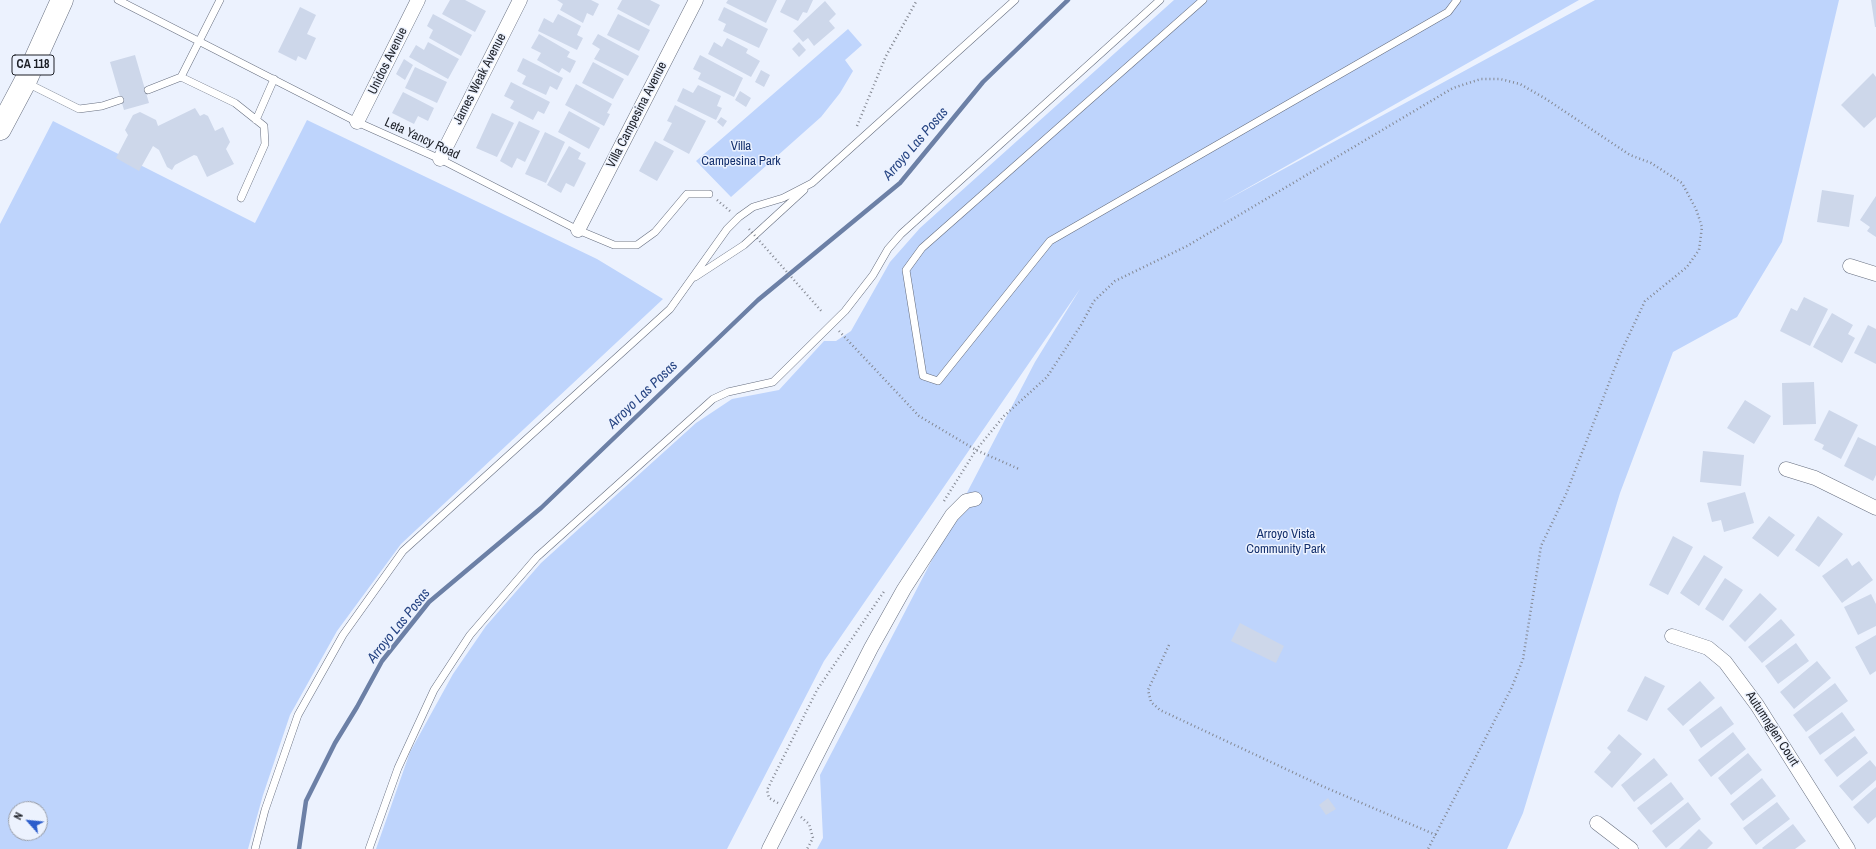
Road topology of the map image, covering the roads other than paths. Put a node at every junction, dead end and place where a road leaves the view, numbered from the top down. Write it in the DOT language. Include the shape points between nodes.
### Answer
graph roads {
  1 [pos="62,0"];
  2 [pos="118,0"];
  3 [pos="220,0"];
  4 [pos="418,0"];
  5 [pos="520,0"];
  6 [pos="696,0"];
  7 [pos="1015,0"];
  8 [pos="1160,0"];
  9 [pos="1203,0"];
  10 [pos="1457,0"];
  11 [pos="199,41"];
  12 [pos="181,78"];
  13 [pos="274,79"];
  14 [pos="25,82"];
  15 [pos="148,90"];
  16 [pos="120,100"];
  17 [pos="256,120"];
  18 [pos="357,122"];
  19 [pos="0,129"];
  20 [pos="440,159"];
  21 [pos="812,183"];
  22 [pos="709,194"];
  23 [pos="242,198"];
  24 [pos="578,230"];
  25 [pos="1850,266"];
  26 [pos="1876,274"];
  27 [pos="692,279"];
  28 [pos="1786,469"];
  29 [pos="975,499"];
  30 [pos="1876,508"];
  31 [pos="1672,636"];
  32 [pos="1598,823"];
  33 [pos="255,849"];
  34 [pos="368,849"];
  35 [pos="769,849"];
  36 [pos="1631,849"];
  37 [pos="1848,849"];
  1 -- 14 [label="main road, CA 118"];
  2 -- 11 [label="lane, Leta Yancy Road"];
  3 -- 11 [label="lane"];
  4 -- 18 [label="street, Unidos Avenue"];
  5 -- 20 [label="street, James Weak Avenue"];
  6 -- 24 [label="street, Villa Campesina Avenue"];
  7 -- 21 [label="lane"];
  8 -- 34 [label="lane" via="901,234 845,311 773,382 728,392 713,399 537,557 470,636 434,690 398,768"];
  9 -- 10 [label="lane" via="922,248 906,270 924,376 938,381 1050,241 1448,12"];
  11 -- 12 [label="lane"];
  11 -- 13 [label="lane, Leta Yancy Road"];
  12 -- 15 [label="lane"];
  12 -- 17 [label="lane" via="235,103"];
  13 -- 17 [label="lane"];
  13 -- 18 [label="lane, Leta Yancy Road"];
  14 -- 16 [label="lane" via="78,109 102,106"];
  14 -- 19 [label="main road, CA 118"];
  17 -- 23 [label="lane" via="264,126 265,144"];
  18 -- 20 [label="lane, Leta Yancy Road"];
  20 -- 24 [label="lane, Leta Yancy Road"];
  21 -- 27 [label="lane" via="744,245"];
  21 -- 27 [label="lane" via="783,198 752,207 739,217 727,229"];
  22 -- 24 [label="lane, Leta Yancy Road" via="688,194 655,232 637,245 614,245"];
  25 -- 26 [label="street"];
  27 -- 33 [label="lane" via="670,308 403,551 343,635 298,715 267,803"];
  28 -- 30 [label="street" via="1815,478"];
  29 -- 35 [label="street" via="966,501 952,515 904,589"];
  31 -- 37 [label="street, Autumnglen Court" via="1708,648 1725,662 1757,705"];
  32 -- 36 [label="street"];
}
